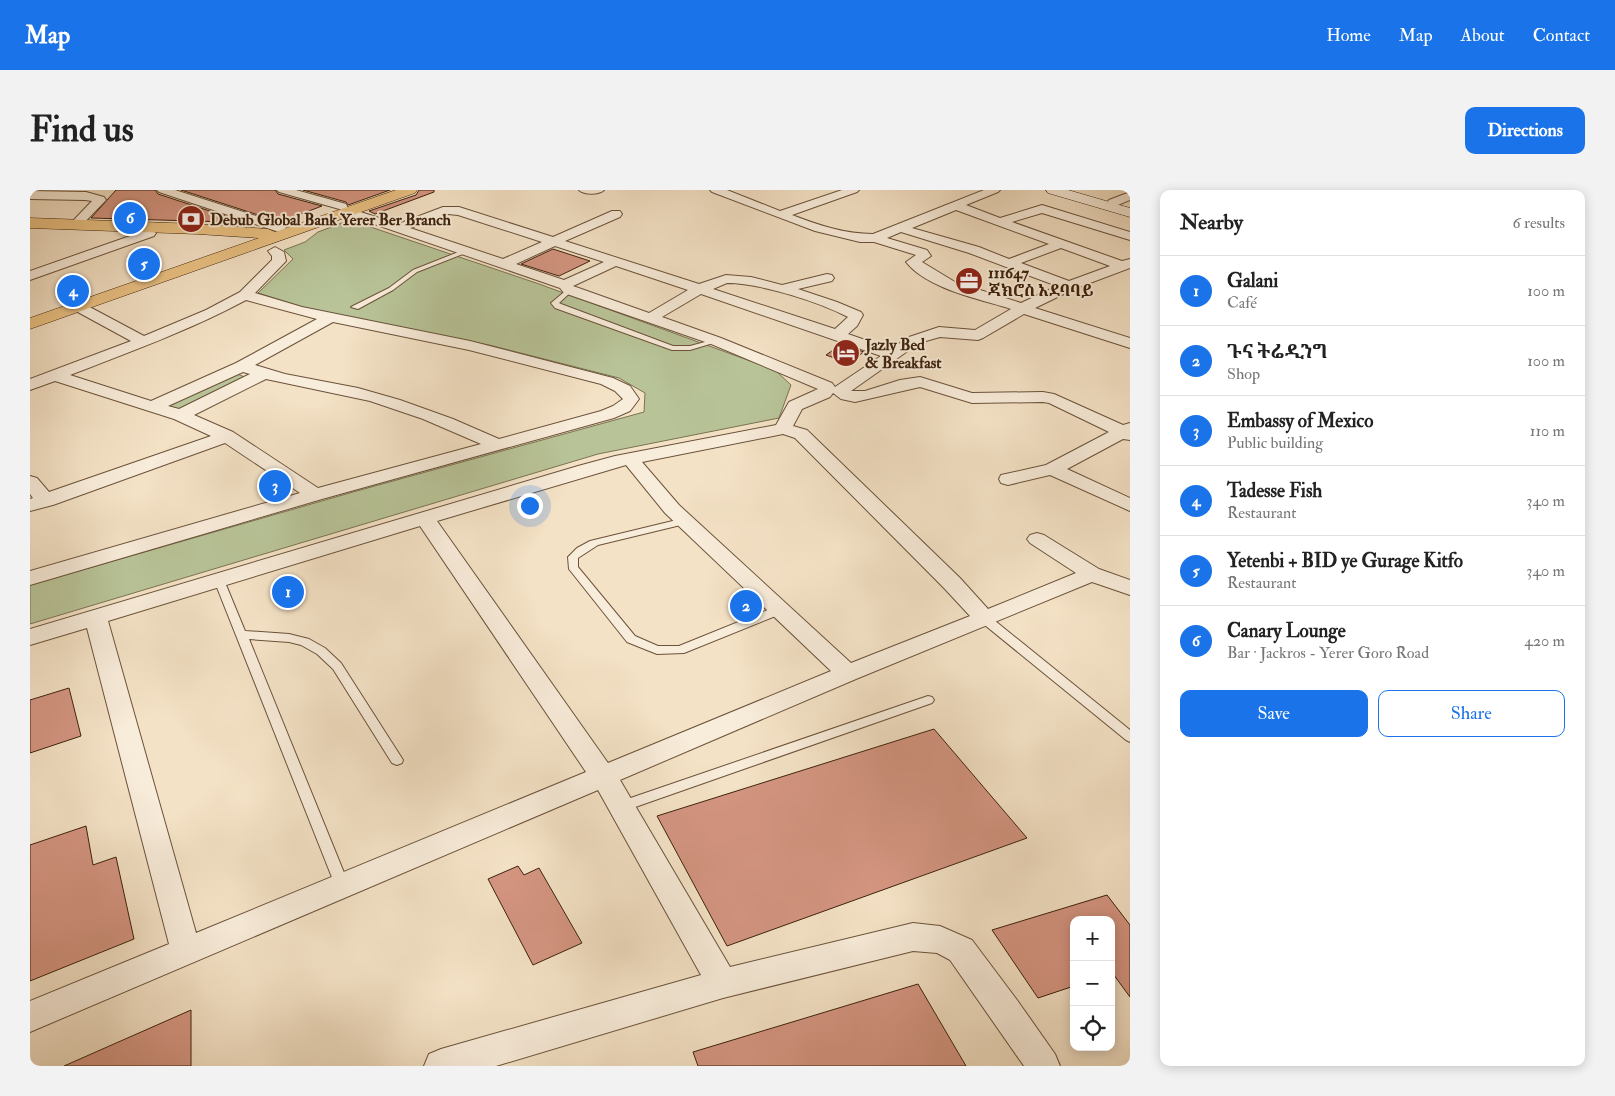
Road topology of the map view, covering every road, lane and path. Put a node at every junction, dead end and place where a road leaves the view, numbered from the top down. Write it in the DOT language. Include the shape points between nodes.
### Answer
graph roads {
  1 [pos="163,190"];
  2 [pos="283,190"];
  3 [pos="388,190"];
  4 [pos="410,190"];
  5 [pos="585,190"];
  6 [pos="598,190"];
  7 [pos="716,190"];
  8 [pos="750,190"];
  9 [pos="853,190"];
  10 [pos="994,190"];
  11 [pos="1053,190"];
  12 [pos="1068,190"];
  13 [pos="30,195"];
  14 [pos="732,196"];
  15 [pos="1130,196"];
  16 [pos="1113,203"];
  17 [pos="954,205"];
  18 [pos="1130,208"];
  19 [pos="345,209"];
  20 [pos="1130,213"];
  21 [pos="616,214"];
  22 [pos="783,214"];
  23 [pos="1002,222"];
  24 [pos="30,223"];
  25 [pos="75,225"];
  26 [pos="398,228"];
  27 [pos="900,228"];
  28 [pos="30,229"];
  29 [pos="150,233"];
  30 [pos="189,235"];
  31 [pos="1130,236"];
  32 [pos="266,237"];
  33 [pos="875,238"];
  34 [pos="553,241"];
  35 [pos="1063,243"];
  36 [pos="466,251"];
  37 [pos="193,258"];
  38 [pos="39,259"];
  39 [pos="72,262"];
  40 [pos="615,262"];
  41 [pos="504,264"];
  42 [pos="1010,264"];
  43 [pos="1126,265"];
  44 [pos="30,276"];
  45 [pos="827,278"];
  46 [pos="1070,286"];
  47 [pos="567,287"];
  48 [pos="700,290"];
  49 [pos="781,290"];
  50 [pos="244,295"];
  51 [pos="79,306"];
  52 [pos="355,307"];
  53 [pos="1023,308"];
  54 [pos="30,317"];
  55 [pos="330,318"];
  56 [pos="650,318"];
  57 [pos="30,324"];
  58 [pos="836,336"];
  59 [pos="716,341"];
  60 [pos="143,342"];
  61 [pos="1130,343"];
  62 [pos="894,355"];
  63 [pos="242,366"];
  64 [pos="262,374"];
  65 [pos="53,375"];
  66 [pos="30,385"];
  67 [pos="834,391"];
  68 [pos="151,407"];
  69 [pos="180,415"];
  70 [pos="783,429"];
  71 [pos="1128,432"];
  72 [pos="227,436"];
  73 [pos="498,444"];
  74 [pos="630,459"];
  75 [pos="1052,469"];
  76 [pos="1008,479"];
  77 [pos="30,482"];
  78 [pos="315,495"];
  79 [pos="38,503"];
  80 [pos="1130,506"];
  81 [pos="425,519"];
  82 [pos="685,521"];
  83 [pos="1037,540"];
  84 [pos="1092,574"];
  85 [pos="30,578"];
  86 [pos="219,580"];
  87 [pos="1130,588"];
  88 [pos="780,610"];
  89 [pos="95,616"];
  90 [pos="986,619"];
  91 [pos="241,635"];
  92 [pos="30,637"];
  93 [pos="848,673"];
  94 [pos="928,700"];
  95 [pos="1130,737"];
  96 [pos="397,760"];
  97 [pos="604,777"];
  98 [pos="621,807"];
  99 [pos="342,885"];
  100 [pos="186,952"];
  101 [pos="723,983"];
  102 [pos="30,1017"];
  103 [pos="442,1066"];
  104 [pos="1043,1066"];
  1 -- 32 [label="street"];
  2 -- 19 [label="street"];
  3 -- 19 [label="main road"];
  4 -- 19 [label="main road"];
  5 -- 6 [label="street"];
  7 -- 14 [label="street"];
  8 -- 14 [label="street"];
  9 -- 22 [label="street"];
  10 -- 17 [label="street"];
  11 -- 20 [label="main road"];
  12 -- 16 [label="main road"];
  13 -- 25 [label="street" via="86,196 100,200"];
  14 -- 22 [label="street"];
  15 -- 16 [label="street"];
  16 -- 18 [label="main road"];
  17 -- 23 [label="street"];
  17 -- 27 [label="street"];
  19 -- 26 [label="street"];
  19 -- 32 [label="main road"];
  21 -- 34 [label="street"];
  22 -- 33 [label="street" via="832,232 864,239"];
  23 -- 31 [label="street" via="1042,209"];
  23 -- 35 [label="street"];
  24 -- 25 [label="main road"];
  25 -- 32 [label="main road"];
  26 -- 34 [label="street" via="451,209"];
  26 -- 36 [label="street"];
  27 -- 33 [label="street"];
  27 -- 42 [label="street"];
  28 -- 29 [label="main road"];
  29 -- 30 [label="main road"];
  29 -- 39 [label="street"];
  30 -- 32 [label="main road"];
  30 -- 37 [label="main road" via="208,244 204,252"];
  32 -- 37 [label="main road"];
  32 -- 50 [label="street" via="279,261"];
  32 -- 51 [label="main road"];
  33 -- 53 [label="street" via="924,255 913,262 940,280"];
  34 -- 40 [label="street"];
  34 -- 41 [label="street"];
  35 -- 42 [label="street"];
  35 -- 43 [label="street"];
  36 -- 41 [label="street"];
  36 -- 52 [label="lane" via="415,271 391,289"];
  37 -- 54 [label="main road"];
  38 -- 39 [label="street"];
  39 -- 44 [label="street"];
  40 -- 47 [label="street"];
  40 -- 48 [label="street"];
  41 -- 47 [label="street"];
  42 -- 46 [label="street"];
  43 -- 46 [label="street"];
  45 -- 49 [label="street"];
  46 -- 53 [label="street"];
  47 -- 56 [label="street"];
  47 -- 59 [label="lane" via="555,303 558,306 672,348 690,348"];
  48 -- 49 [label="street" via="732,278"];
  48 -- 56 [label="street"];
  48 -- 58 [label="street"];
  49 -- 58 [label="street" via="840,307 856,315 852,323"];
  50 -- 55 [label="street"];
  50 -- 60 [label="street"];
  51 -- 57 [label="main road"];
  51 -- 60 [label="street"];
  53 -- 61 [label="street"];
  53 -- 62 [label="street" via="978,335 934,333 914,340"];
  55 -- 63 [label="street"];
  55 -- 73 [label="street" via="470,346 607,381 621,386 631,399 613,412"];
  56 -- 59 [label="street"];
  58 -- 62 [label="street"];
  59 -- 67 [label="street" via="822,383"];
  60 -- 65 [label="street"];
  62 -- 67 [label="street"];
  63 -- 64 [label="street"];
  63 -- 68 [label="street"];
  64 -- 69 [label="street"];
  64 -- 73 [label="street" via="344,390 419,410"];
  65 -- 66 [label="street"];
  65 -- 68 [label="street"];
  67 -- 70 [label="street" via="796,406"];
  67 -- 71 [label="street" via="850,398 861,398 915,382 976,398 1043,397"];
  68 -- 69 [label="street"];
  69 -- 72 [label="street"];
  70 -- 74 [label="street"];
  70 -- 90 [label="street" via="800,434"];
  71 -- 75 [label="street"];
  72 -- 78 [label="street"];
  72 -- 79 [label="street"];
  73 -- 78 [label="street"];
  74 -- 81 [label="street"];
  74 -- 82 [label="street"];
  75 -- 76 [label="street"];
  75 -- 80 [label="street"];
  77 -- 79 [label="street"];
  78 -- 85 [label="street"];
  81 -- 86 [label="street"];
  81 -- 97 [label="street"];
  82 -- 88 [label="street"];
  82 -- 88 [label="lane" via="594,543 573,557 573,567 631,639 657,650 680,650"];
  83 -- 84 [label="street"];
  84 -- 87 [label="street"];
  84 -- 90 [label="street"];
  86 -- 89 [label="street"];
  86 -- 91 [label="lane"];
  88 -- 93 [label="street"];
  89 -- 92 [label="street"];
  89 -- 100 [label="street"];
  90 -- 93 [label="street"];
  90 -- 95 [label="lane"];
  91 -- 96 [label="lane" via="289,638 321,651 337,666"];
  91 -- 99 [label="lane"];
  93 -- 97 [label="street"];
  94 -- 98 [label="lane"];
  97 -- 98 [label="street"];
  97 -- 99 [label="street"];
  98 -- 101 [label="street"];
  99 -- 100 [label="street"];
  100 -- 102 [label="street"];
  101 -- 103 [label="street"];
  101 -- 104 [label="street" via="913,937 940,940 962,950"];
}
